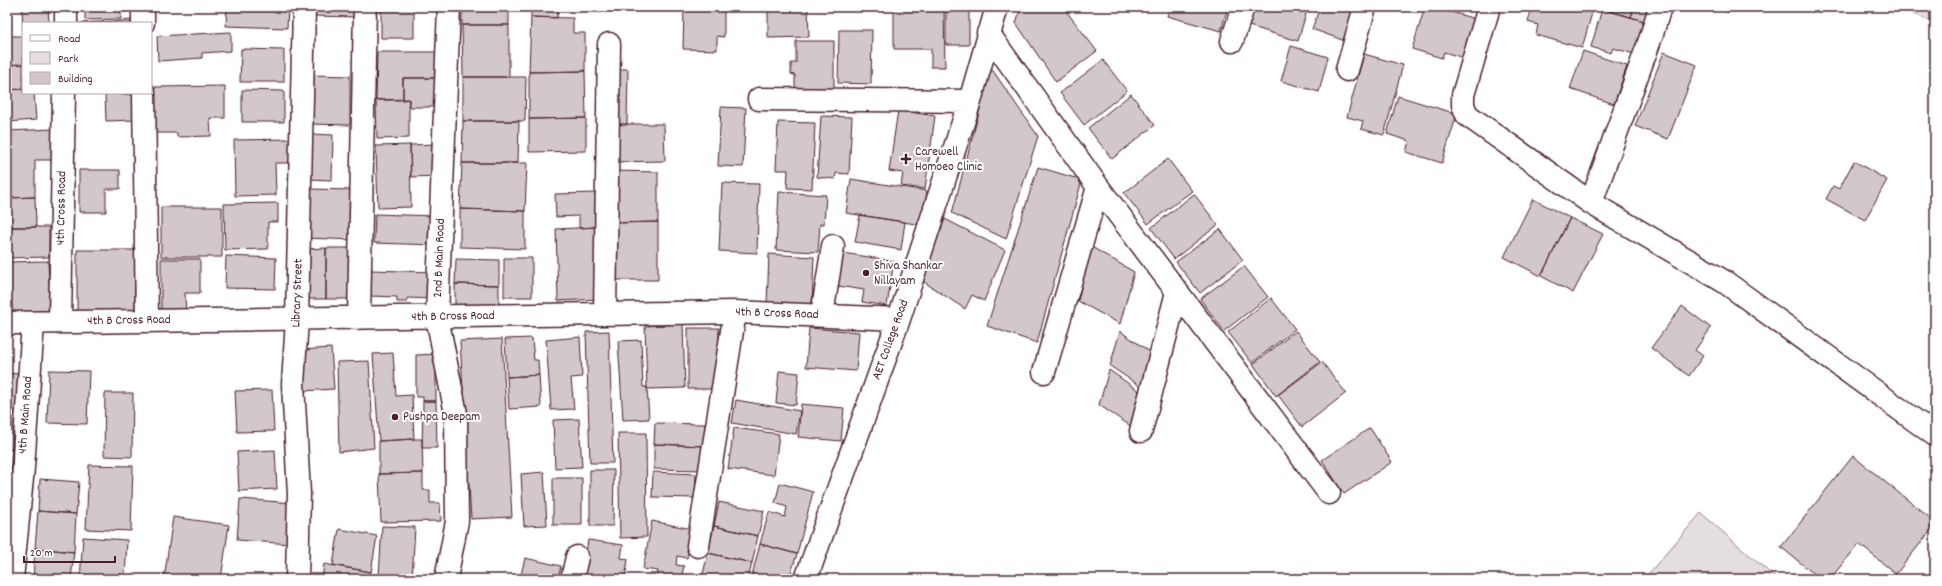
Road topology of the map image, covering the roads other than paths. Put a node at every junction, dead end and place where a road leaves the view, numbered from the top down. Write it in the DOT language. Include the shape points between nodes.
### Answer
graph roads {
  1 [pos="66,7"];
  2 [pos="143,7"];
  3 [pos="304,7"];
  4 [pos="365,7"];
  5 [pos="450,7"];
  6 [pos="997,7"];
  7 [pos="1243,7"];
  8 [pos="1365,7"];
  9 [pos="1489,7"];
  10 [pos="1660,7"];
  11 [pos="66,22"];
  12 [pos="143,22"];
  13 [pos="988,33"];
  14 [pos="1232,42"];
  15 [pos="609,44"];
  16 [pos="1346,70"];
  17 [pos="64,94"];
  18 [pos="144,94"];
  19 [pos="758,100"];
  20 [pos="970,100"];
  21 [pos="1098,187"];
  22 [pos="1591,203"];
  23 [pos="833,246"];
  24 [pos="1177,292"];
  25 [pos="735,312"];
  26 [pos="605,314"];
  27 [pos="822,315"];
  28 [pos="437,317"];
  29 [pos="359,318"];
  30 [pos="298,319"];
  31 [pos="899,319"];
  32 [pos="147,321"];
  33 [pos="60,322"];
  34 [pos="7,323"];
  35 [pos="33,323"];
  36 [pos="1044,372"];
  37 [pos="1141,431"];
  38 [pos="1935,435"];
  39 [pos="1329,493"];
  40 [pos="11,542"];
  41 [pos="698,546"];
  42 [pos="577,557"];
  43 [pos="12,579"];
  44 [pos="297,579"];
  45 [pos="446,579"];
  46 [pos="572,579"];
  47 [pos="806,579"];
  1 -- 11 [label="street"];
  2 -- 12 [label="street"];
  3 -- 30 [label="street, Library Street"];
  4 -- 29 [label="street"];
  5 -- 28 [label="street, 2nd B Main Road"];
  6 -- 13 [label="street, AET College Road"];
  7 -- 14 [label="street"];
  8 -- 16 [label="street"];
  9 -- 22 [label="street" via="1463,95 1462,104 1467,115"];
  10 -- 22 [label="street"];
  13 -- 20 [label="street, AET College Road"];
  13 -- 21 [label="street"];
  15 -- 26 [label="street"];
  17 -- 33 [label="street, 4th Cross Road"];
  18 -- 32 [label="street"];
  19 -- 20 [label="street"];
  20 -- 31 [label="street, AET College Road"];
  21 -- 24 [label="street"];
  21 -- 36 [label="street"];
  22 -- 38 [label="street" via="1725,282"];
  23 -- 27 [label="street"];
  24 -- 37 [label="street"];
  24 -- 39 [label="street"];
  25 -- 26 [label="street, 4th B Cross Road"];
  25 -- 27 [label="street, 4th B Cross Road"];
  25 -- 41 [label="street"];
  26 -- 28 [label="street, 4th B Cross Road"];
  27 -- 31 [label="street, 4th B Cross Road"];
  28 -- 29 [label="street, 4th B Cross Road"];
  28 -- 45 [label="street, 2nd B Main Road" via="456,414 457,521"];
  29 -- 30 [label="street, 4th B Cross Road"];
  30 -- 32 [label="street, 4th B Cross Road"];
  30 -- 44 [label="street, Library Street" via="293,384 299,494"];
  31 -- 47 [label="street, AET College Road"];
  32 -- 33 [label="street, 4th B Cross Road"];
  33 -- 35 [label="street, 4th B Cross Road"];
  34 -- 35 [label="street, 4th B Cross Road"];
  35 -- 40 [label="street, 4th B Main Road"];
  40 -- 43 [label="street, 4th B Main Road"];
  42 -- 46 [label="street"];
}
